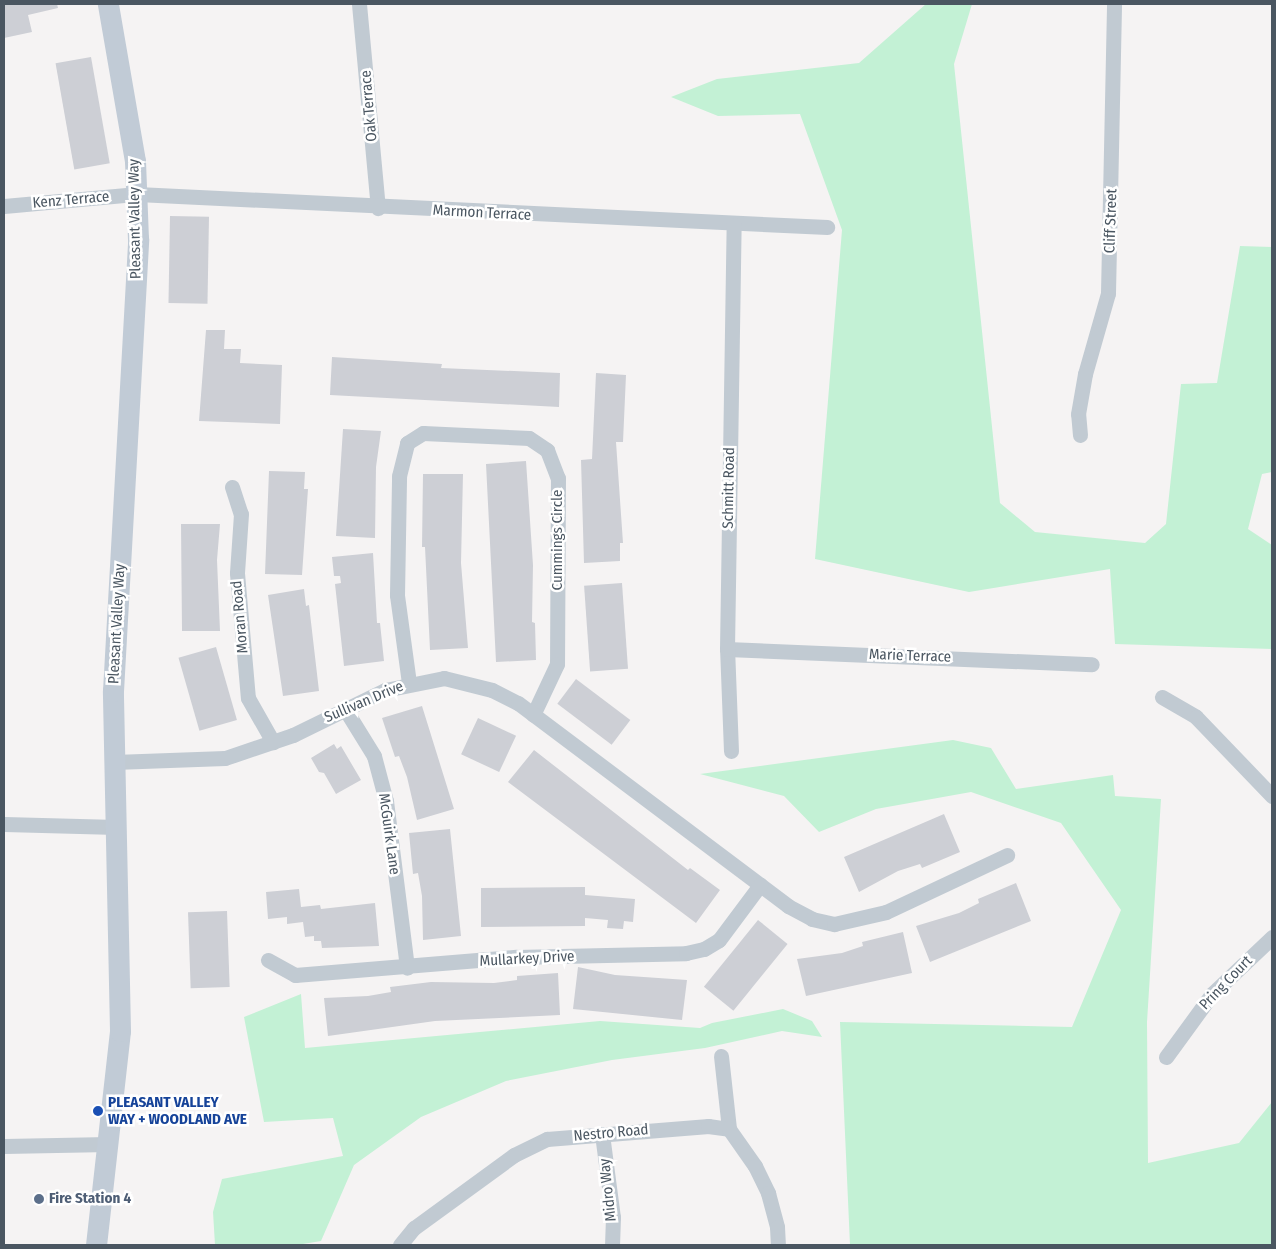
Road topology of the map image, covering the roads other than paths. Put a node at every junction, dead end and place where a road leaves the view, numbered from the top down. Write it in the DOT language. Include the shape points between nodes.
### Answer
graph roads {
  1 [pos="108,4"];
  2 [pos="359,4"];
  3 [pos="1114,4"];
  4 [pos="137,194"];
  5 [pos="4,206"];
  6 [pos="378,208"];
  7 [pos="734,225"];
  8 [pos="827,227"];
  9 [pos="1080,435"];
  10 [pos="232,487"];
  11 [pos="727,649"];
  12 [pos="1092,664"];
  13 [pos="409,683"];
  14 [pos="1162,697"];
  15 [pos="345,709"];
  16 [pos="533,714"];
  17 [pos="273,742"];
  18 [pos="731,751"];
  19 [pos="114,762"];
  20 [pos="1272,796"];
  21 [pos="4,824"];
  22 [pos="117,827"];
  23 [pos="1007,855"];
  24 [pos="760,885"];
  25 [pos="1272,937"];
  26 [pos="268,960"];
  27 [pos="407,968"];
  28 [pos="721,1056"];
  29 [pos="1166,1057"];
  30 [pos="729,1129"];
  31 [pos="602,1134"];
  32 [pos="109,1144"];
  33 [pos="4,1146"];
  34 [pos="96,1245"];
  35 [pos="400,1245"];
  36 [pos="612,1245"];
  37 [pos="778,1245"];
  1 -- 4 [label="main road, Pleasant Valley Way" via="120,60"];
  2 -- 6 [label="street, Oak Terrace"];
  3 -- 9 [label="street, Cliff Street" via="1108,293 1078,414"];
  4 -- 5 [label="street, Kenz Terrace"];
  4 -- 6 [label="street, Marmon Terrace"];
  4 -- 19 [label="main road, Pleasant Valley Way" via="135,316 113,691"];
  6 -- 7 [label="street, Marmon Terrace"];
  7 -- 8 [label="street, Marmon Terrace"];
  7 -- 11 [label="street, Schmitt Road"];
  10 -- 17 [label="street, Moran Road" via="241,514 237,573 248,698"];
  11 -- 12 [label="street, Marie Terrace"];
  11 -- 18 [label="street, Schmitt Road"];
  13 -- 15 [label="street, Sullivan Drive" via="385,690"];
  13 -- 16 [label="street, Sullivan Drive" via="444,678 468,682 492,690"];
  13 -- 16 [label="street, Cummings Circle" via="397,595 399,476 407,443 423,432 528,438 547,450 558,478 558,664"];
  14 -- 20 [label="street" via="1196,717"];
  15 -- 17 [label="street, Sullivan Drive"];
  15 -- 27 [label="street, McGuirk Lane" via="374,756 386,800"];
  16 -- 24 [label="street, Sullivan Drive"];
  17 -- 19 [label="street, Sullivan Drive" via="225,758"];
  19 -- 22 [label="main road, Pleasant Valley Way"];
  21 -- 22 [label="street"];
  22 -- 32 [label="main road, Pleasant Valley Way" via="122,996"];
  23 -- 24 [label="street" via="886,912 834,924 796,910"];
  24 -- 27 [label="street, Mullarkey Drive" via="718,940 704,949 686,953 516,958"];
  25 -- 29 [label="street, Pring Court" via="1212,994"];
  26 -- 27 [label="street, Mullarkey Drive" via="295,975"];
  28 -- 30 [label="street"];
  30 -- 31 [label="street, Nestro Road" via="686,1126"];
  30 -- 37 [label="street" via="756,1166 768,1193"];
  31 -- 35 [label="street, Nestro Road" via="547,1138 514,1155 414,1228"];
  31 -- 36 [label="street, Midro Way" via="613,1217"];
  32 -- 33 [label="street"];
  32 -- 34 [label="main road, Pleasant Valley Way"];
}
